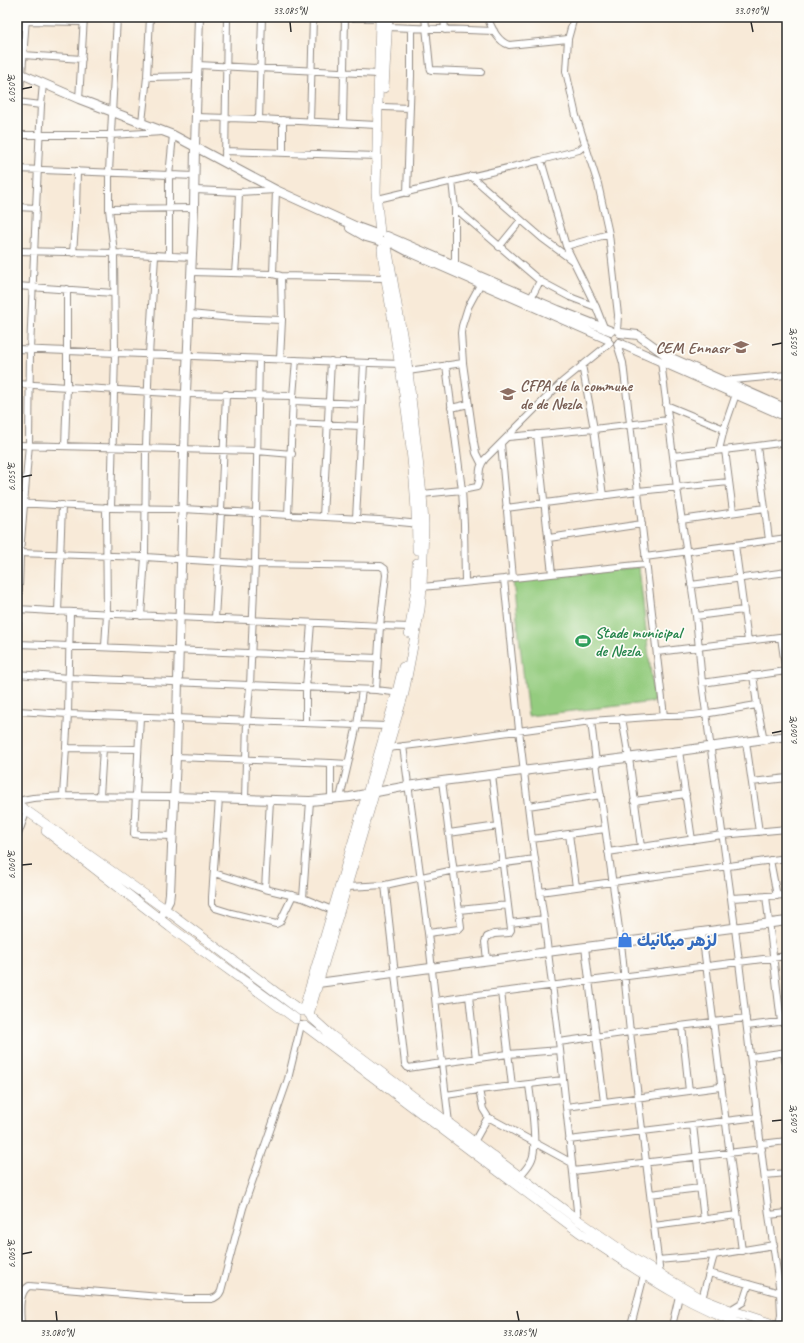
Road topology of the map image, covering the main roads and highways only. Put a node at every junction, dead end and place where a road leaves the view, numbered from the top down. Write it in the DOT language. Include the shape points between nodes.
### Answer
graph roads {
  1 [pos="383,18"];
  2 [pos="383,238"];
  3 [pos="405,366"];
  4 [pos="420,524"];
  5 [pos="400,693"];
  6 [pos="370,793"];
  7 [pos="17,802"];
  8 [pos="23,812"];
  9 [pos="304,1018"];
  10 [pos="748,1326"];
  11 [pos="779,1326"];
  1 -- 2 [label="main road" via="376,156 376,192"];
  1 -- 2 [label="main road" via="387,27"];
  2 -- 3 [label="main road"];
  2 -- 3 [label="main road" via="385,278"];
  3 -- 4 [label="main road" via="409,436"];
  3 -- 4 [label="main road" via="422,494"];
  4 -- 5 [label="main road" via="416,588"];
  4 -- 5 [label="main road" via="420,609"];
  5 -- 6 [label="main road" via="387,726"];
  5 -- 6 [label="main road" via="388,748"];
  6 -- 9 [label="main road" via="332,910"];
  6 -- 9 [label="main road" via="348,887 318,983"];
  7 -- 8 [label="main road"];
  8 -- 9 [label="main road" via="170,927"];
  8 -- 9 [label="main road" via="167,905 174,917"];
  9 -- 10 [label="main road" via="579,1232 679,1296"];
  9 -- 11 [label="main road" via="578,1220 660,1276 702,1299"];
}
